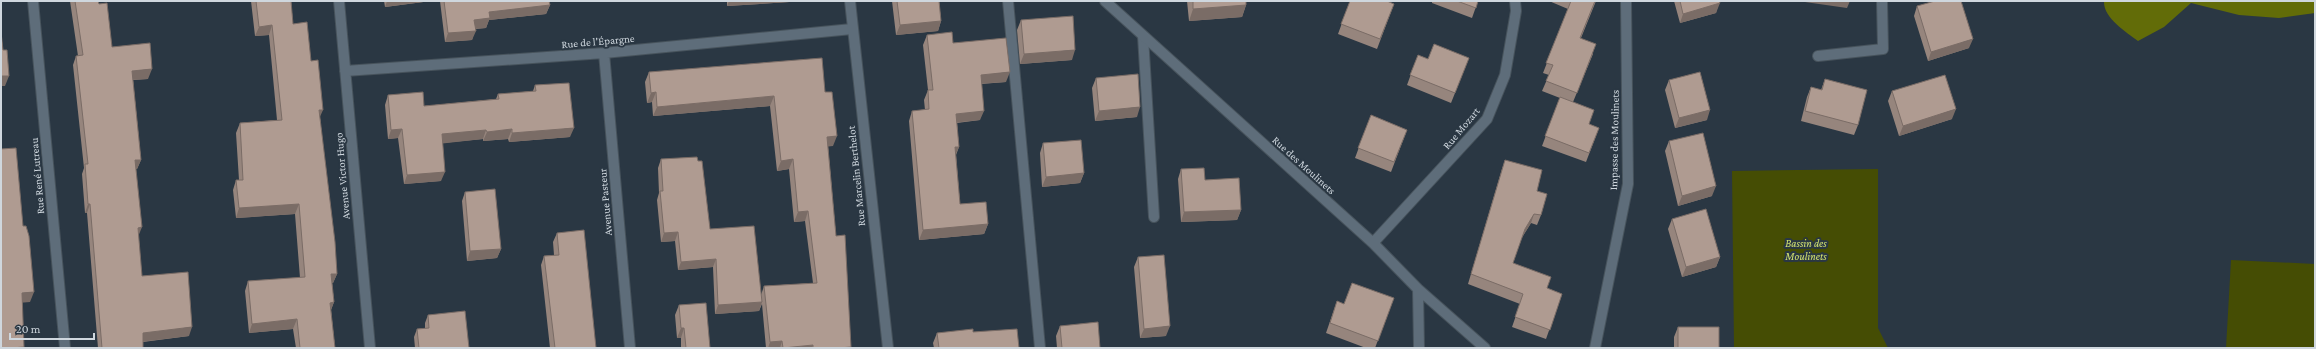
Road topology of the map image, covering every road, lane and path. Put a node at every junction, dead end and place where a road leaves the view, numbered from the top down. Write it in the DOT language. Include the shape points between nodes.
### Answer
graph roads {
  1 [pos="33,1"];
  2 [pos="339,1"];
  3 [pos="850,1"];
  4 [pos="1008,1"];
  5 [pos="1105,1"];
  6 [pos="1515,1"];
  7 [pos="1626,1"];
  8 [pos="1882,1"];
  9 [pos="852,29"];
  10 [pos="1143,36"];
  11 [pos="604,53"];
  12 [pos="1818,56"];
  13 [pos="345,71"];
  14 [pos="1154,217"];
  15 [pos="1373,243"];
  16 [pos="1418,289"];
  17 [pos="65,348"];
  18 [pos="370,348"];
  19 [pos="630,348"];
  20 [pos="888,348"];
  21 [pos="1040,348"];
  22 [pos="1419,348"];
  23 [pos="1486,348"];
  24 [pos="1595,348"];
  1 -- 17 [label="street, Rue René Lutreau"];
  2 -- 13 [label="street, Avenue Victor Hugo"];
  3 -- 9 [label="street, Rue Marcelin Berthelot"];
  4 -- 21 [label="street"];
  5 -- 10 [label="street, Rue des Moulinets"];
  6 -- 15 [label="street, Rue Mozart" via="1516,11 1505,75 1487,119"];
  7 -- 24 [label="street, Impasse des Moulinets" via="1628,184"];
  8 -- 12 [label="street" via="1883,49"];
  9 -- 11 [label="street, Rue de l'Épargne"];
  9 -- 20 [label="street, Rue Marcelin Berthelot"];
  10 -- 14 [label="street"];
  10 -- 15 [label="street, Rue des Moulinets"];
  11 -- 13 [label="street, Rue de l'Épargne"];
  11 -- 19 [label="street, Avenue Pasteur"];
  13 -- 18 [label="street, Avenue Victor Hugo"];
  15 -- 16 [label="street, Rue des Moulinets"];
  16 -- 22 [label="street"];
  16 -- 23 [label="street, Rue des Moulinets"];
}
